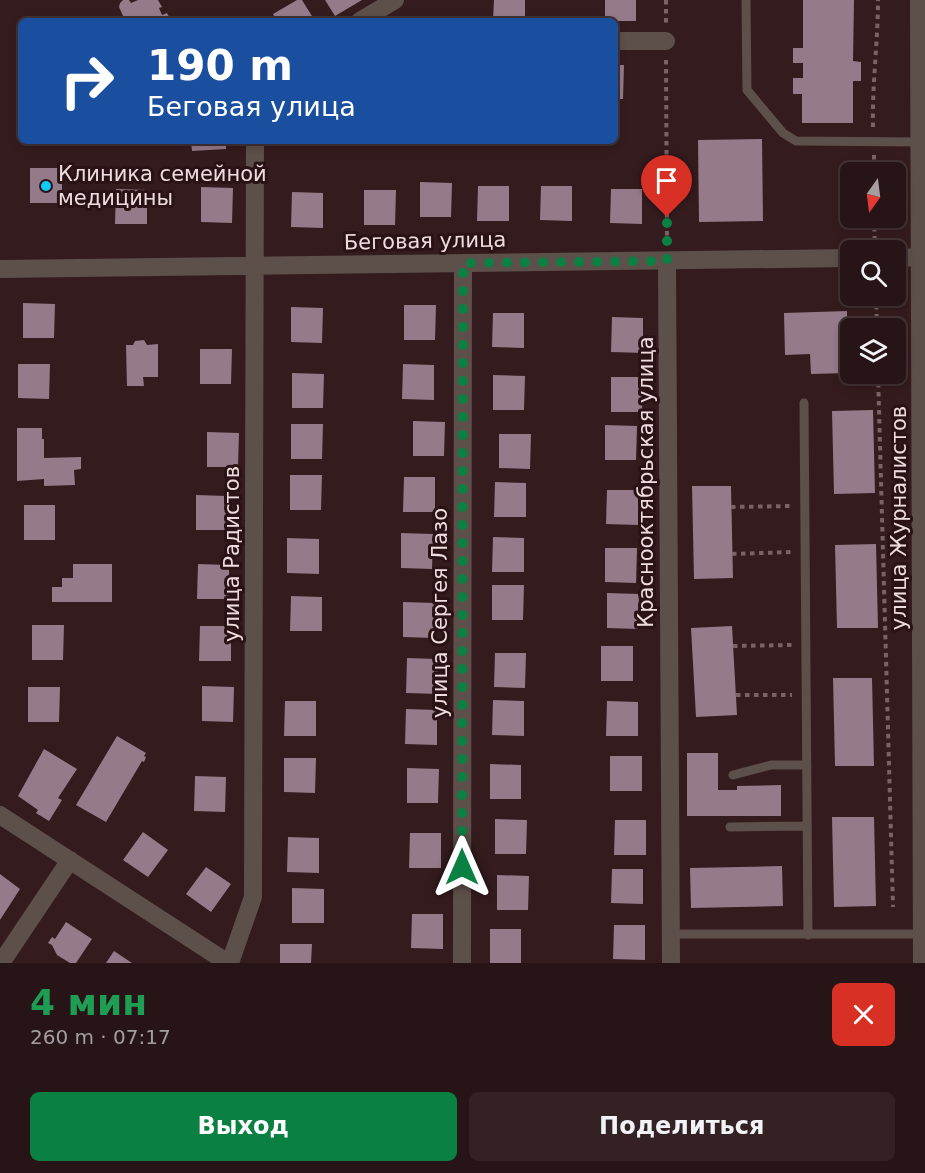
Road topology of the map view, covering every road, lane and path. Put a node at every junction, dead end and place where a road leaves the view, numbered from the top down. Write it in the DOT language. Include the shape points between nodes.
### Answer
graph roads {
  1 [pos="395,0"];
  2 [pos="666,0"];
  3 [pos="746,0"];
  4 [pos="878,0"];
  5 [pos="920,0"];
  6 [pos="365,18"];
  7 [pos="618,41"];
  8 [pos="666,41"];
  9 [pos="873,141"];
  10 [pos="920,142"];
  11 [pos="255,144"];
  12 [pos="874,162"];
  13 [pos="923,257"];
  14 [pos="840,258"];
  15 [pos="906,258"];
  16 [pos="667,261"];
  17 [pos="463,263"];
  18 [pos="255,266"];
  19 [pos="0,269"];
  20 [pos="878,384"];
  21 [pos="804,403"];
  22 [pos="805,505"];
  23 [pos="731,507"];
  24 [pos="805,552"];
  25 [pos="732,554"];
  26 [pos="923,628"];
  27 [pos="806,645"];
  28 [pos="733,646"];
  29 [pos="736,695"];
  30 [pos="806,695"];
  31 [pos="807,765"];
  32 [pos="733,775"];
  33 [pos="0,815"];
  34 [pos="730,826"];
  35 [pos="807,826"];
  36 [pos="70,860"];
  37 [pos="892,907"];
  38 [pos="670,934"];
  39 [pos="808,934"];
  40 [pos="921,934"];
  41 [pos="1,963"];
  42 [pos="229,963"];
  43 [pos="462,963"];
  44 [pos="671,963"];
  45 [pos="922,963"];
  1 -- 6 [label="street"];
  2 -- 8 [label="path"];
  3 -- 9 [label="lane" via="747,90 783,133 796,141"];
  4 -- 9 [label="path"];
  5 -- 10 [label="street, улица Журналистов"];
  7 -- 8 [label="street"];
  8 -- 16 [label="path"];
  9 -- 10 [label="lane"];
  9 -- 12 [label="path"];
  10 -- 13 [label="street, улица Журналистов"];
  11 -- 18 [label="street, улица Радистов"];
  13 -- 15 [label="street"];
  13 -- 26 [label="street, улица Журналистов"];
  14 -- 16 [label="street, Беговая улица"];
  16 -- 17 [label="street, Беговая улица"];
  16 -- 38 [label="street, Краснооктябрьская улица"];
  17 -- 18 [label="street, Беговая улица"];
  17 -- 43 [label="street, улица Сергея Лазо"];
  18 -- 19 [label="street, Беговая улица"];
  18 -- 42 [label="street, улица Радистов" via="253,897"];
  20 -- 37 [label="path"];
  21 -- 22 [label="lane"];
  22 -- 23 [label="path"];
  22 -- 24 [label="lane"];
  24 -- 25 [label="path"];
  24 -- 27 [label="lane"];
  26 -- 40 [label="street, улица Журналистов"];
  27 -- 28 [label="path"];
  27 -- 30 [label="lane"];
  29 -- 30 [label="path"];
  30 -- 31 [label="lane"];
  31 -- 32 [label="lane" via="771,765"];
  31 -- 35 [label="lane"];
  33 -- 36 [label="street"];
  34 -- 35 [label="lane"];
  35 -- 39 [label="lane"];
  36 -- 41 [label="street"];
  36 -- 42 [label="street"];
  38 -- 39 [label="lane"];
  38 -- 44 [label="street, Краснооктябрьская улица"];
  39 -- 40 [label="lane"];
  40 -- 45 [label="street, улица Журналистов"];
}
